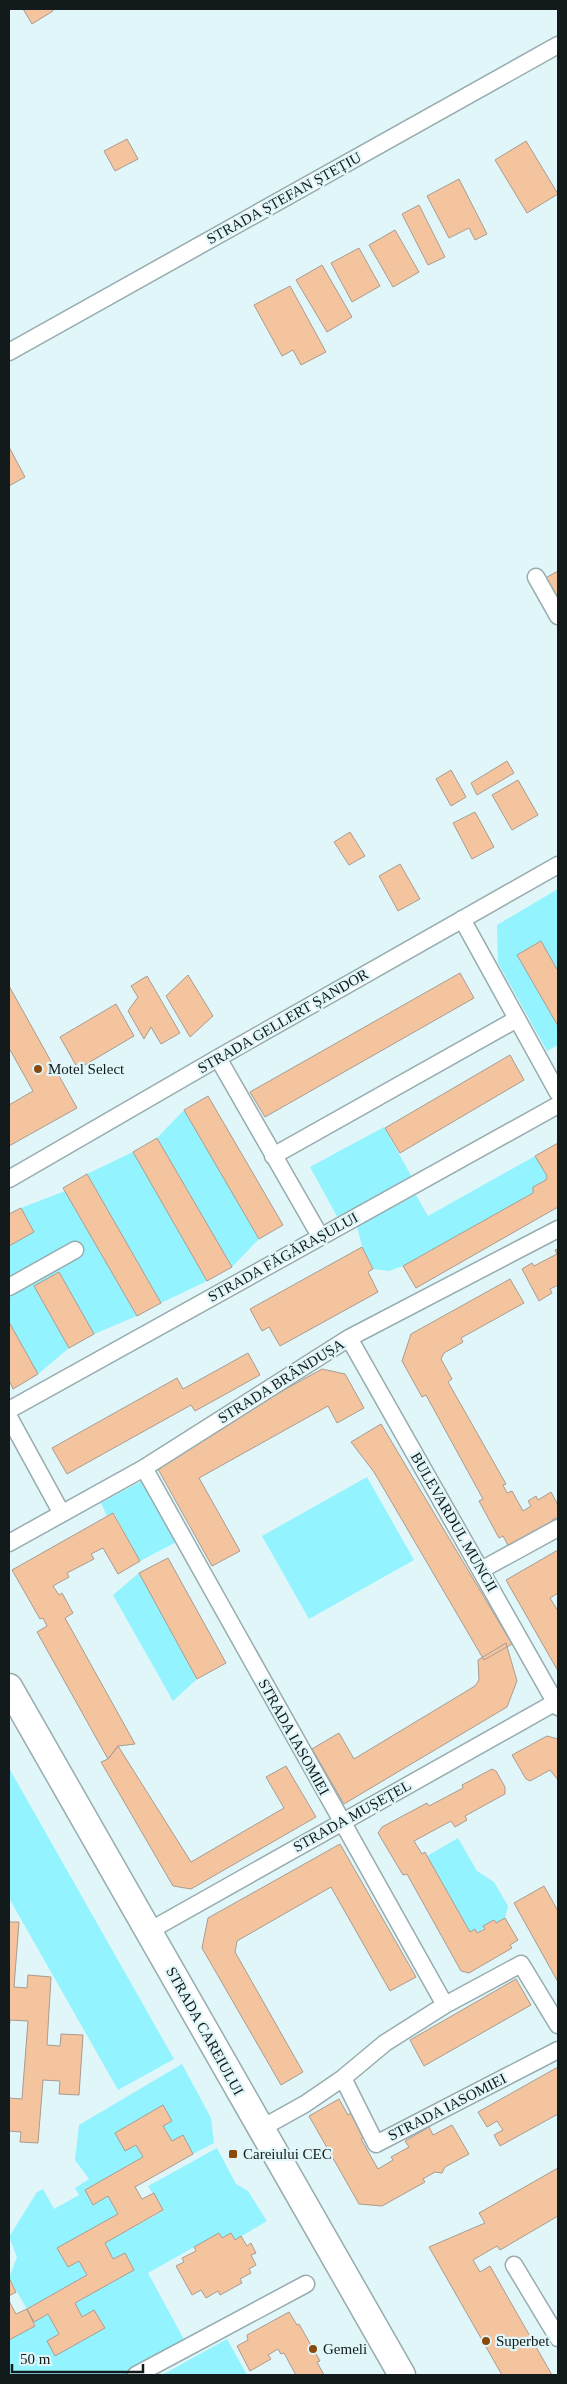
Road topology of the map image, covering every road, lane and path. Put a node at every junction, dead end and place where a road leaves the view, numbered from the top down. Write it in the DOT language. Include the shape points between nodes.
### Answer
graph roads {
  1 [pos="558,45"];
  2 [pos="9,352"];
  3 [pos="536,577"];
  4 [pos="558,616"];
  5 [pos="558,865"];
  6 [pos="462,919"];
  7 [pos="517,1019"];
  8 [pos="218,1058"];
  9 [pos="556,1083"];
  10 [pos="558,1105"];
  11 [pos="273,1156"];
  12 [pos="9,1179"];
  13 [pos="558,1230"];
  14 [pos="320,1236"];
  15 [pos="75,1250"];
  16 [pos="9,1287"];
  17 [pos="349,1338"];
  18 [pos="9,1410"];
  19 [pos="9,1417"];
  20 [pos="144,1468"];
  21 [pos="61,1512"];
  22 [pos="558,1528"];
  23 [pos="9,1543"];
  24 [pos="481,1570"];
  25 [pos="9,1687"];
  26 [pos="557,1704"];
  27 [pos="342,1822"];
  28 [pos="149,1931"];
  29 [pos="446,2005"];
  30 [pos="558,2025"];
  31 [pos="558,2050"];
  32 [pos="343,2078"];
  33 [pos="260,2129"];
  34 [pos="514,2265"];
  35 [pos="306,2284"];
  36 [pos="558,2338"];
  37 [pos="136,2375"];
  38 [pos="402,2375"];
  1 -- 2 [label="street, STRADA ȘTEFAN ȘTEȚIU"];
  3 -- 4 [label="street"];
  5 -- 6 [label="street, STRADA GELLERT ȘANDOR"];
  6 -- 7 [label="street"];
  6 -- 8 [label="street, STRADA GELLERT ȘANDOR"];
  7 -- 9 [label="street"];
  7 -- 11 [label="street"];
  8 -- 11 [label="street"];
  8 -- 12 [label="street, STRADA GELLERT ȘANDOR"];
  10 -- 14 [label="street, STRADA FĂGĂRAȘULUI"];
  11 -- 14 [label="street"];
  13 -- 17 [label="street, STRADA BRÂNDUȘA"];
  14 -- 18 [label="street, STRADA FĂGĂRAȘULUI"];
  15 -- 16 [label="street"];
  17 -- 20 [label="street, STRADA BRÂNDUȘA"];
  17 -- 24 [label="street, BULEVARDUL MUNCII"];
  19 -- 21 [label="street"];
  20 -- 21 [label="street, STRADA BRÂNDUȘA"];
  20 -- 27 [label="street, STRADA IASOMIEI"];
  21 -- 23 [label="street, STRADA BRÂNDUȘA"];
  22 -- 24 [label="street"];
  24 -- 26 [label="street, BULEVARDUL MUNCII"];
  25 -- 28 [label="main road, STRADA CAREIULUI"];
  26 -- 27 [label="street, STRADA MUȘEȚEL"];
  27 -- 28 [label="street, STRADA MUȘEȚEL"];
  27 -- 29 [label="street, STRADA IASOMIEI"];
  28 -- 33 [label="main road, STRADA CAREIULUI"];
  29 -- 30 [label="street" via="521,1964"];
  29 -- 32 [label="street" via="385,2042"];
  31 -- 32 [label="street, STRADA IASOMIEI" via="376,2144"];
  32 -- 33 [label="street"];
  33 -- 38 [label="main road, STRADA CAREIULUI"];
  34 -- 36 [label="street"];
  35 -- 37 [label="street"];
}
